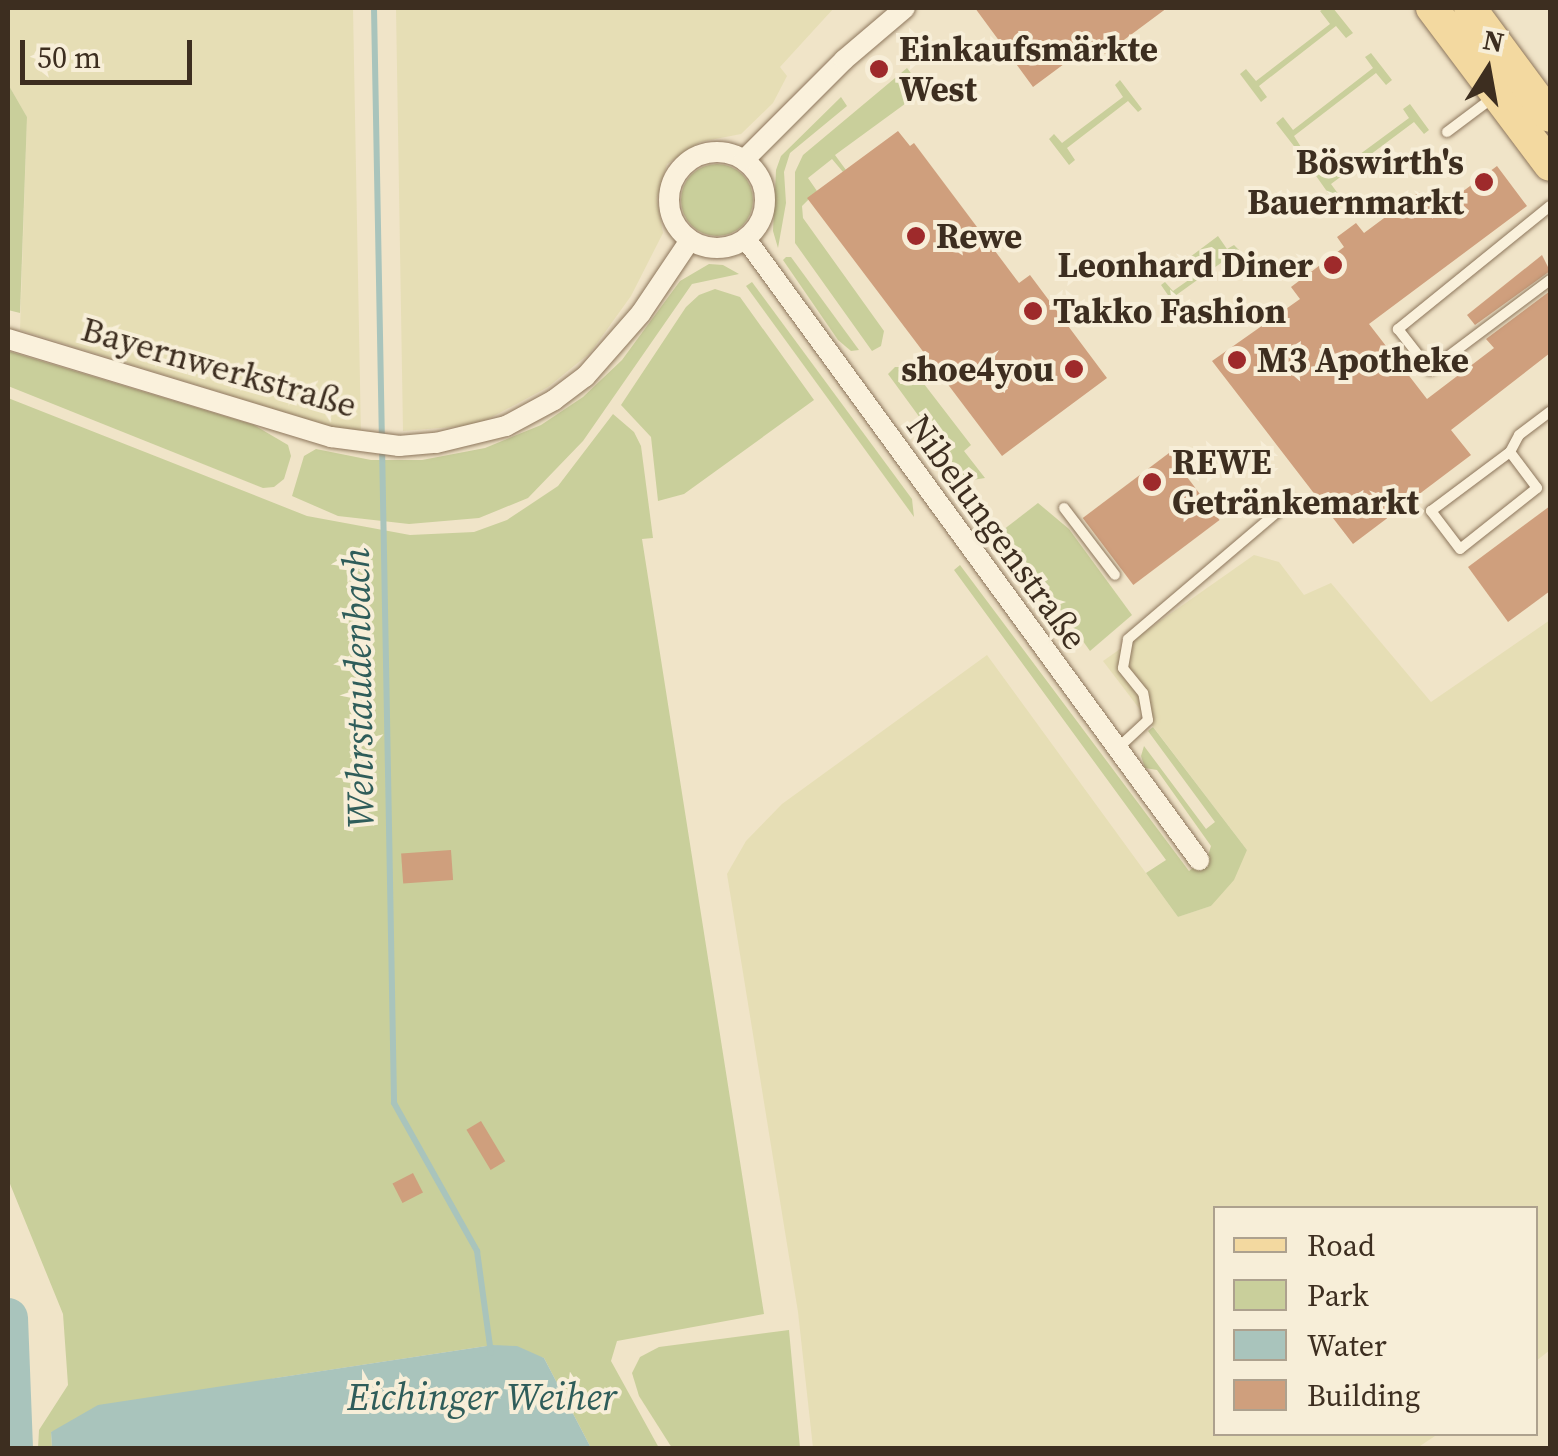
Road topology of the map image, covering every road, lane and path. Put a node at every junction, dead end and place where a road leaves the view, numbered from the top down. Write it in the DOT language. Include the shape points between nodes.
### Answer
graph roads {
  1 [pos="905,8"];
  2 [pos="1432,8"];
  3 [pos="1470,8"];
  4 [pos="1510,85"];
  5 [pos="1550,116"];
  6 [pos="1448,132"];
  7 [pos="744,160"];
  8 [pos="1550,165"];
  9 [pos="1550,206"];
  10 [pos="746,239"];
  11 [pos="690,240"];
  12 [pos="1550,280"];
  13 [pos="8,339"];
  14 [pos="1550,412"];
  15 [pos="1510,452"];
  16 [pos="1290,502"];
  17 [pos="1064,508"];
  18 [pos="1114,575"];
  19 [pos="1117,748"];
  20 [pos="1199,860"];
  1 -- 7 [label="street"];
  2 -- 4 [label="main road"];
  3 -- 4 [label="main road"];
  4 -- 5 [label="main road"];
  4 -- 6 [label="lane"];
  4 -- 8 [label="main road"];
  7 -- 10 [label="street" via="756,172 766,203"];
  7 -- 11 [label="street" via="714,152 685,163 675,175 668,205"];
  9 -- 12 [label="lane" via="1398,329 1430,370"];
  10 -- 11 [label="street" via="724,248"];
  10 -- 19 [label="street, Nibelungenstraße"];
  11 -- 13 [label="street, Bayernwerkstraße" via="606,355 554,400 471,438 399,446 356,442"];
  14 -- 15 [label="lane" via="1519,435"];
  15 -- 15 [label="lane" via="1431,511 1460,549 1537,488"];
  16 -- 19 [label="lane" via="1128,638 1124,668 1143,693 1148,720"];
  17 -- 18 [label="lane"];
  19 -- 20 [label="street, Nibelungenstraße"];
}
